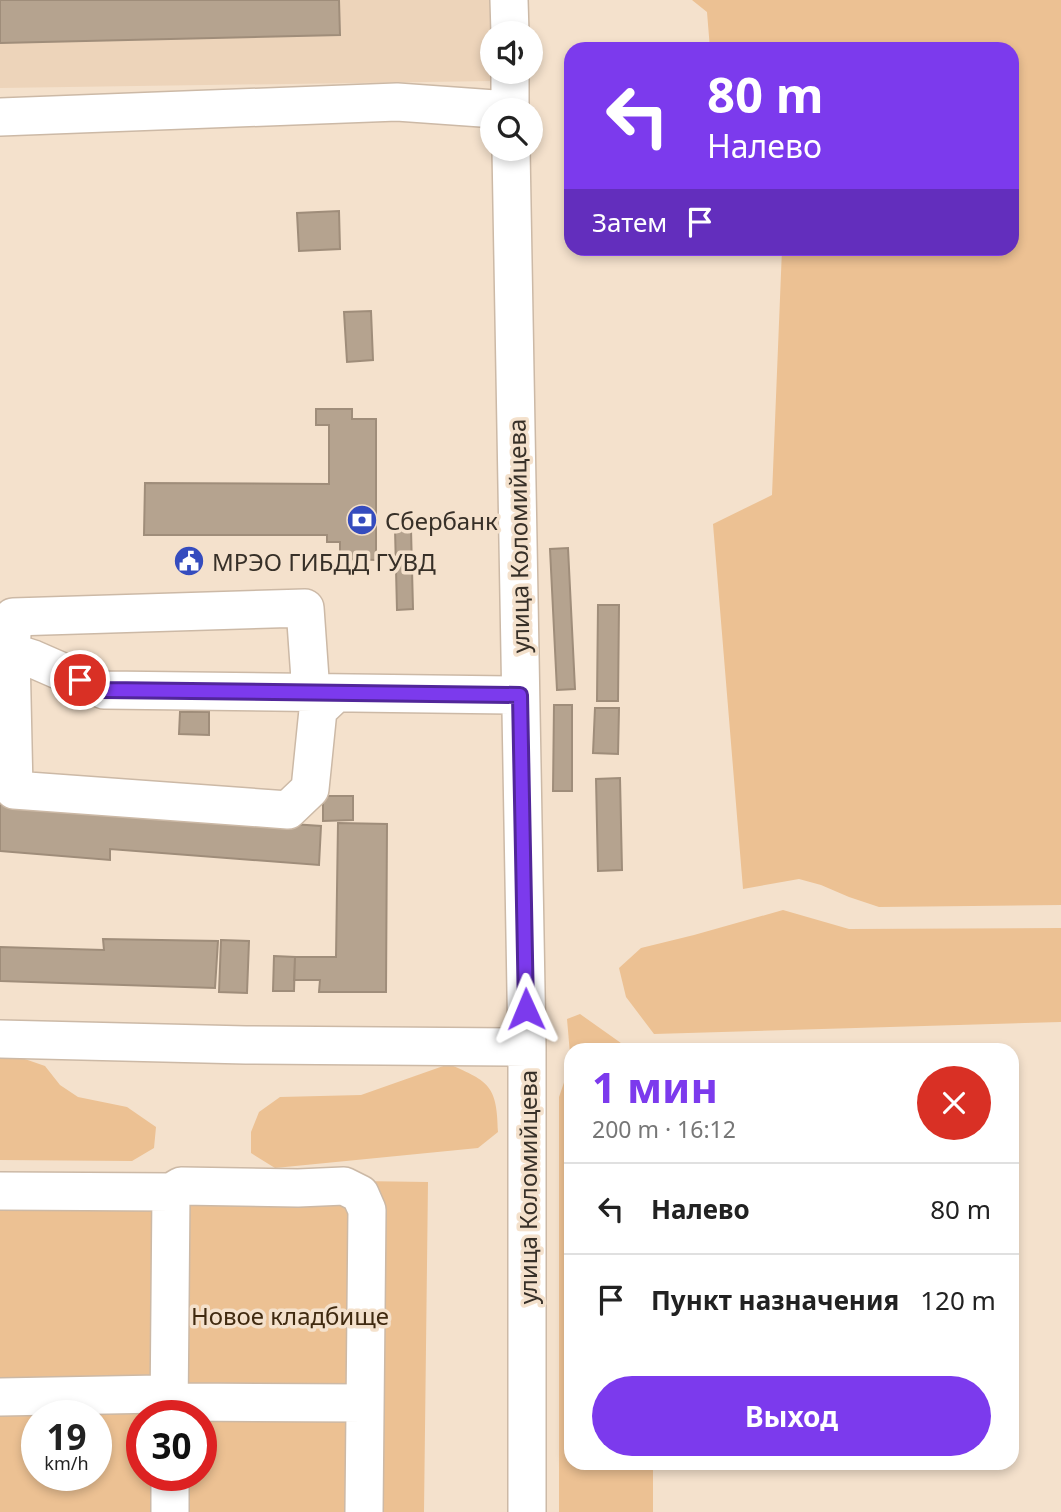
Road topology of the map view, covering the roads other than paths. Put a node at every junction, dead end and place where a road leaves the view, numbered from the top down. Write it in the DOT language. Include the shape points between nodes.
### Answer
graph roads {
  1 [pos="509,0"];
  2 [pos="510,21"];
  3 [pos="480,108"];
  4 [pos="0,117"];
  5 [pos="511,161"];
  6 [pos="11,652"];
  7 [pos="323,693"];
  8 [pos="520,695"];
  9 [pos="0,1039"];
  10 [pos="527,1047"];
  11 [pos="0,1191"];
  12 [pos="171,1192"];
  13 [pos="0,1397"];
  14 [pos="164,1400"];
  15 [pos="169,1400"];
  16 [pos="217,1402"];
  17 [pos="365,1403"];
  18 [pos="170,1491"];
  19 [pos="170,1512"];
  20 [pos="364,1512"];
  21 [pos="527,1512"];
  1 -- 2 [label="street"];
  3 -- 4 [label="street" via="397,102"];
  5 -- 8 [label="street, улица Коломийцева"];
  6 -- 7 [label="street" via="104,690"];
  6 -- 7 [label="street" via="13,617 305,608"];
  6 -- 7 [label="street" via="14,789 288,810 310,789"];
  7 -- 8 [label="street"];
  8 -- 10 [label="street, улица Коломийцева"];
  9 -- 10 [label="street"];
  10 -- 21 [label="street, улица Коломийцева"];
  11 -- 12 [label="street"];
  12 -- 15 [label="street"];
  12 -- 17 [label="street" via="181,1186 344,1186 360,1194 367,1210"];
  13 -- 14 [label="street" via="159,1394"];
  16 -- 17 [label="street"];
  17 -- 20 [label="street"];
  18 -- 19 [label="street"];
}
